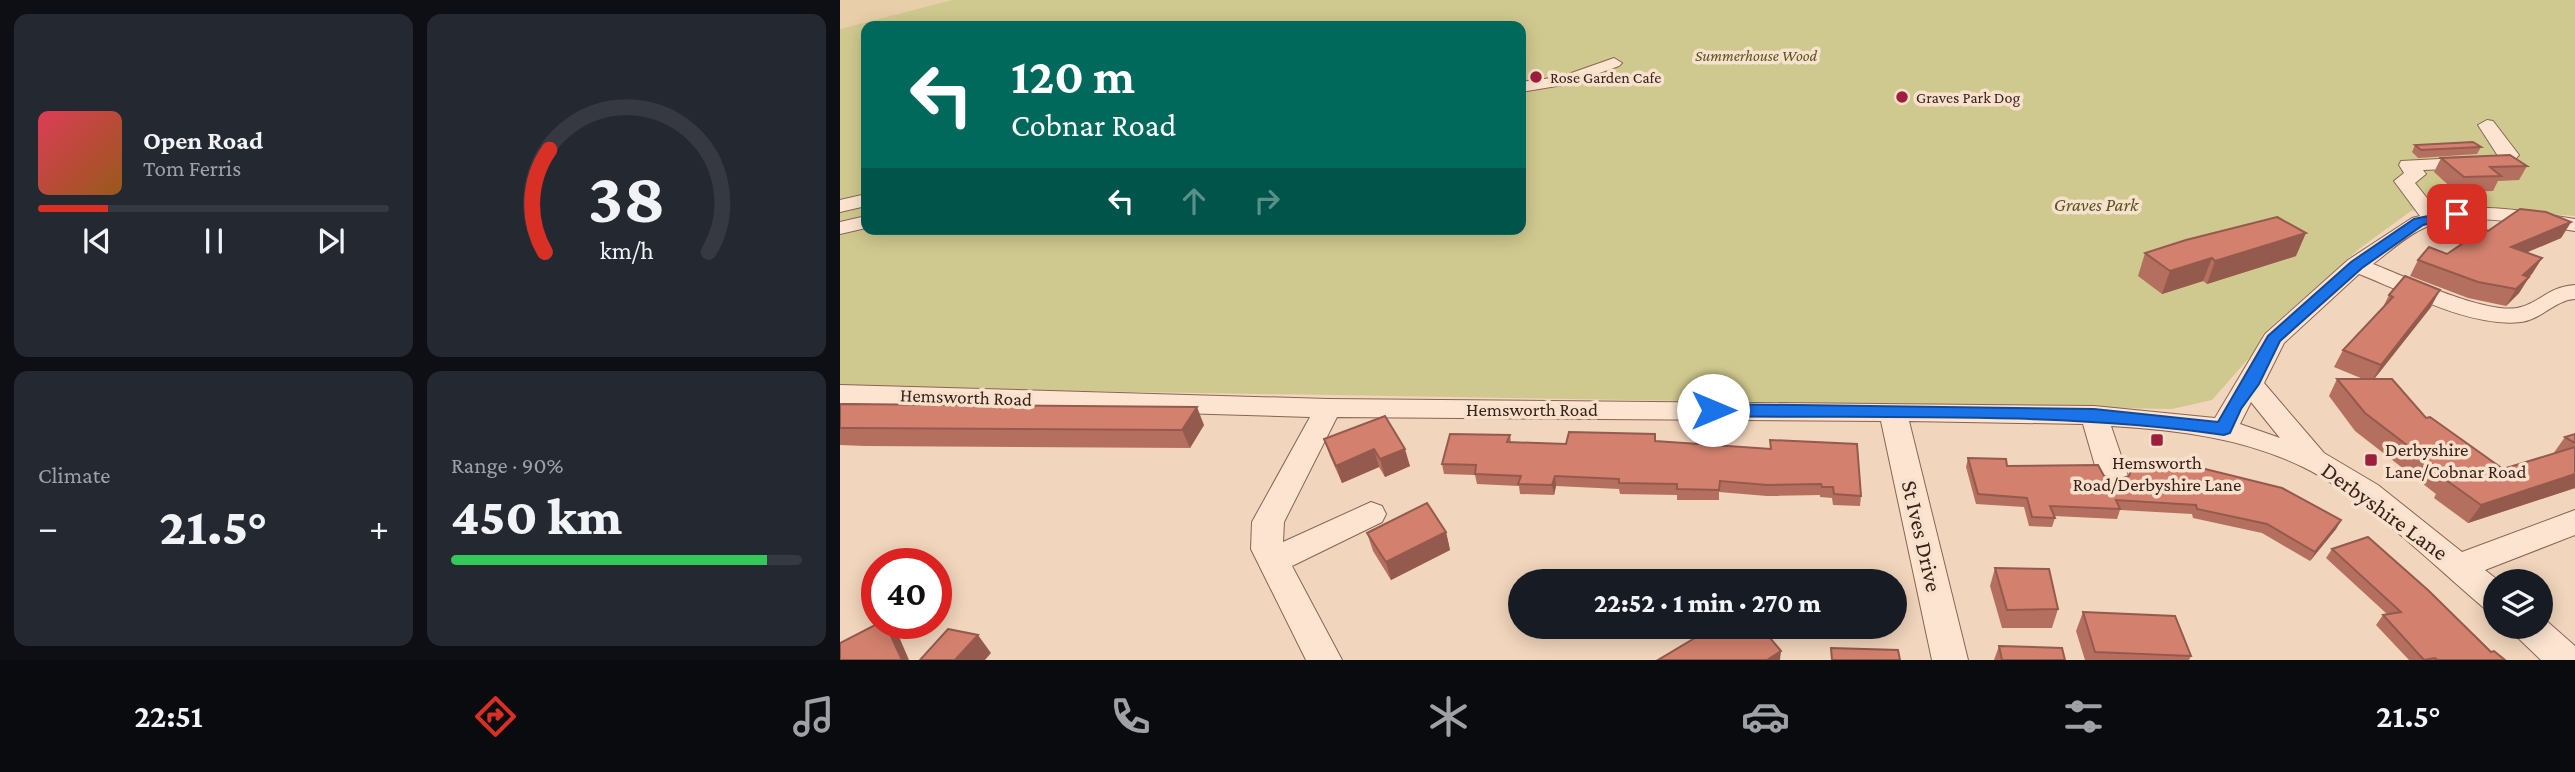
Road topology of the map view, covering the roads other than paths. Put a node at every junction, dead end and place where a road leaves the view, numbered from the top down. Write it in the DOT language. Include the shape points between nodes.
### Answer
graph roads {
  1 [pos="1614,63"];
  2 [pos="1526,86"];
  3 [pos="2487,125"];
  4 [pos="861,202"];
  5 [pos="840,206"];
  6 [pos="2445,216"];
  7 [pos="861,223"];
  8 [pos="2575,225"];
  9 [pos="840,228"];
  10 [pos="2357,265"];
  11 [pos="2575,292"];
  12 [pos="2250,384"];
  13 [pos="840,394"];
  14 [pos="1328,408"];
  15 [pos="1893,413"];
  16 [pos="2094,415"];
  17 [pos="2224,429"];
  18 [pos="2313,460"];
  19 [pos="2113,476"];
  20 [pos="1371,514"];
  21 [pos="2575,522"];
  22 [pos="1273,561"];
  23 [pos="2460,566"];
  24 [pos="2483,586"];
  25 [pos="2543,639"];
  26 [pos="1324,660"];
  27 [pos="1950,660"];
  28 [pos="2566,660"];
  1 -- 2 [label="street" via="1563,81"];
  3 -- 6 [label="street" via="2510,155 2504,161 2408,165 2416,174 2404,181"];
  4 -- 5 [label="street"];
  6 -- 8 [label="street" via="2513,216"];
  6 -- 10 [label="street" via="2419,222"];
  7 -- 9 [label="street"];
  10 -- 11 [label="street" via="2499,315 2522,315 2550,298"];
  10 -- 12 [label="street" via="2268,336"];
  12 -- 17 [label="street"];
  12 -- 18 [label="street"];
  13 -- 14 [label="street, Hemsworth Road"];
  14 -- 15 [label="street, Hemsworth Road"];
  14 -- 22 [label="street" via="1268,522 1267,549"];
  15 -- 16 [label="street, Hemsworth Road"];
  15 -- 27 [label="street, St Ives Drive"];
  16 -- 17 [label="street, Hemsworth Road"];
  16 -- 19 [label="street"];
  17 -- 18 [label="street, Derbyshire Lane"];
  18 -- 23 [label="street, Derbyshire Lane" via="2368,493"];
  20 -- 22 [label="street"];
  21 -- 23 [label="street"];
  22 -- 26 [label="street"];
  23 -- 24 [label="street, Derbyshire Lane"];
  25 -- 28 [label="street"];
}
